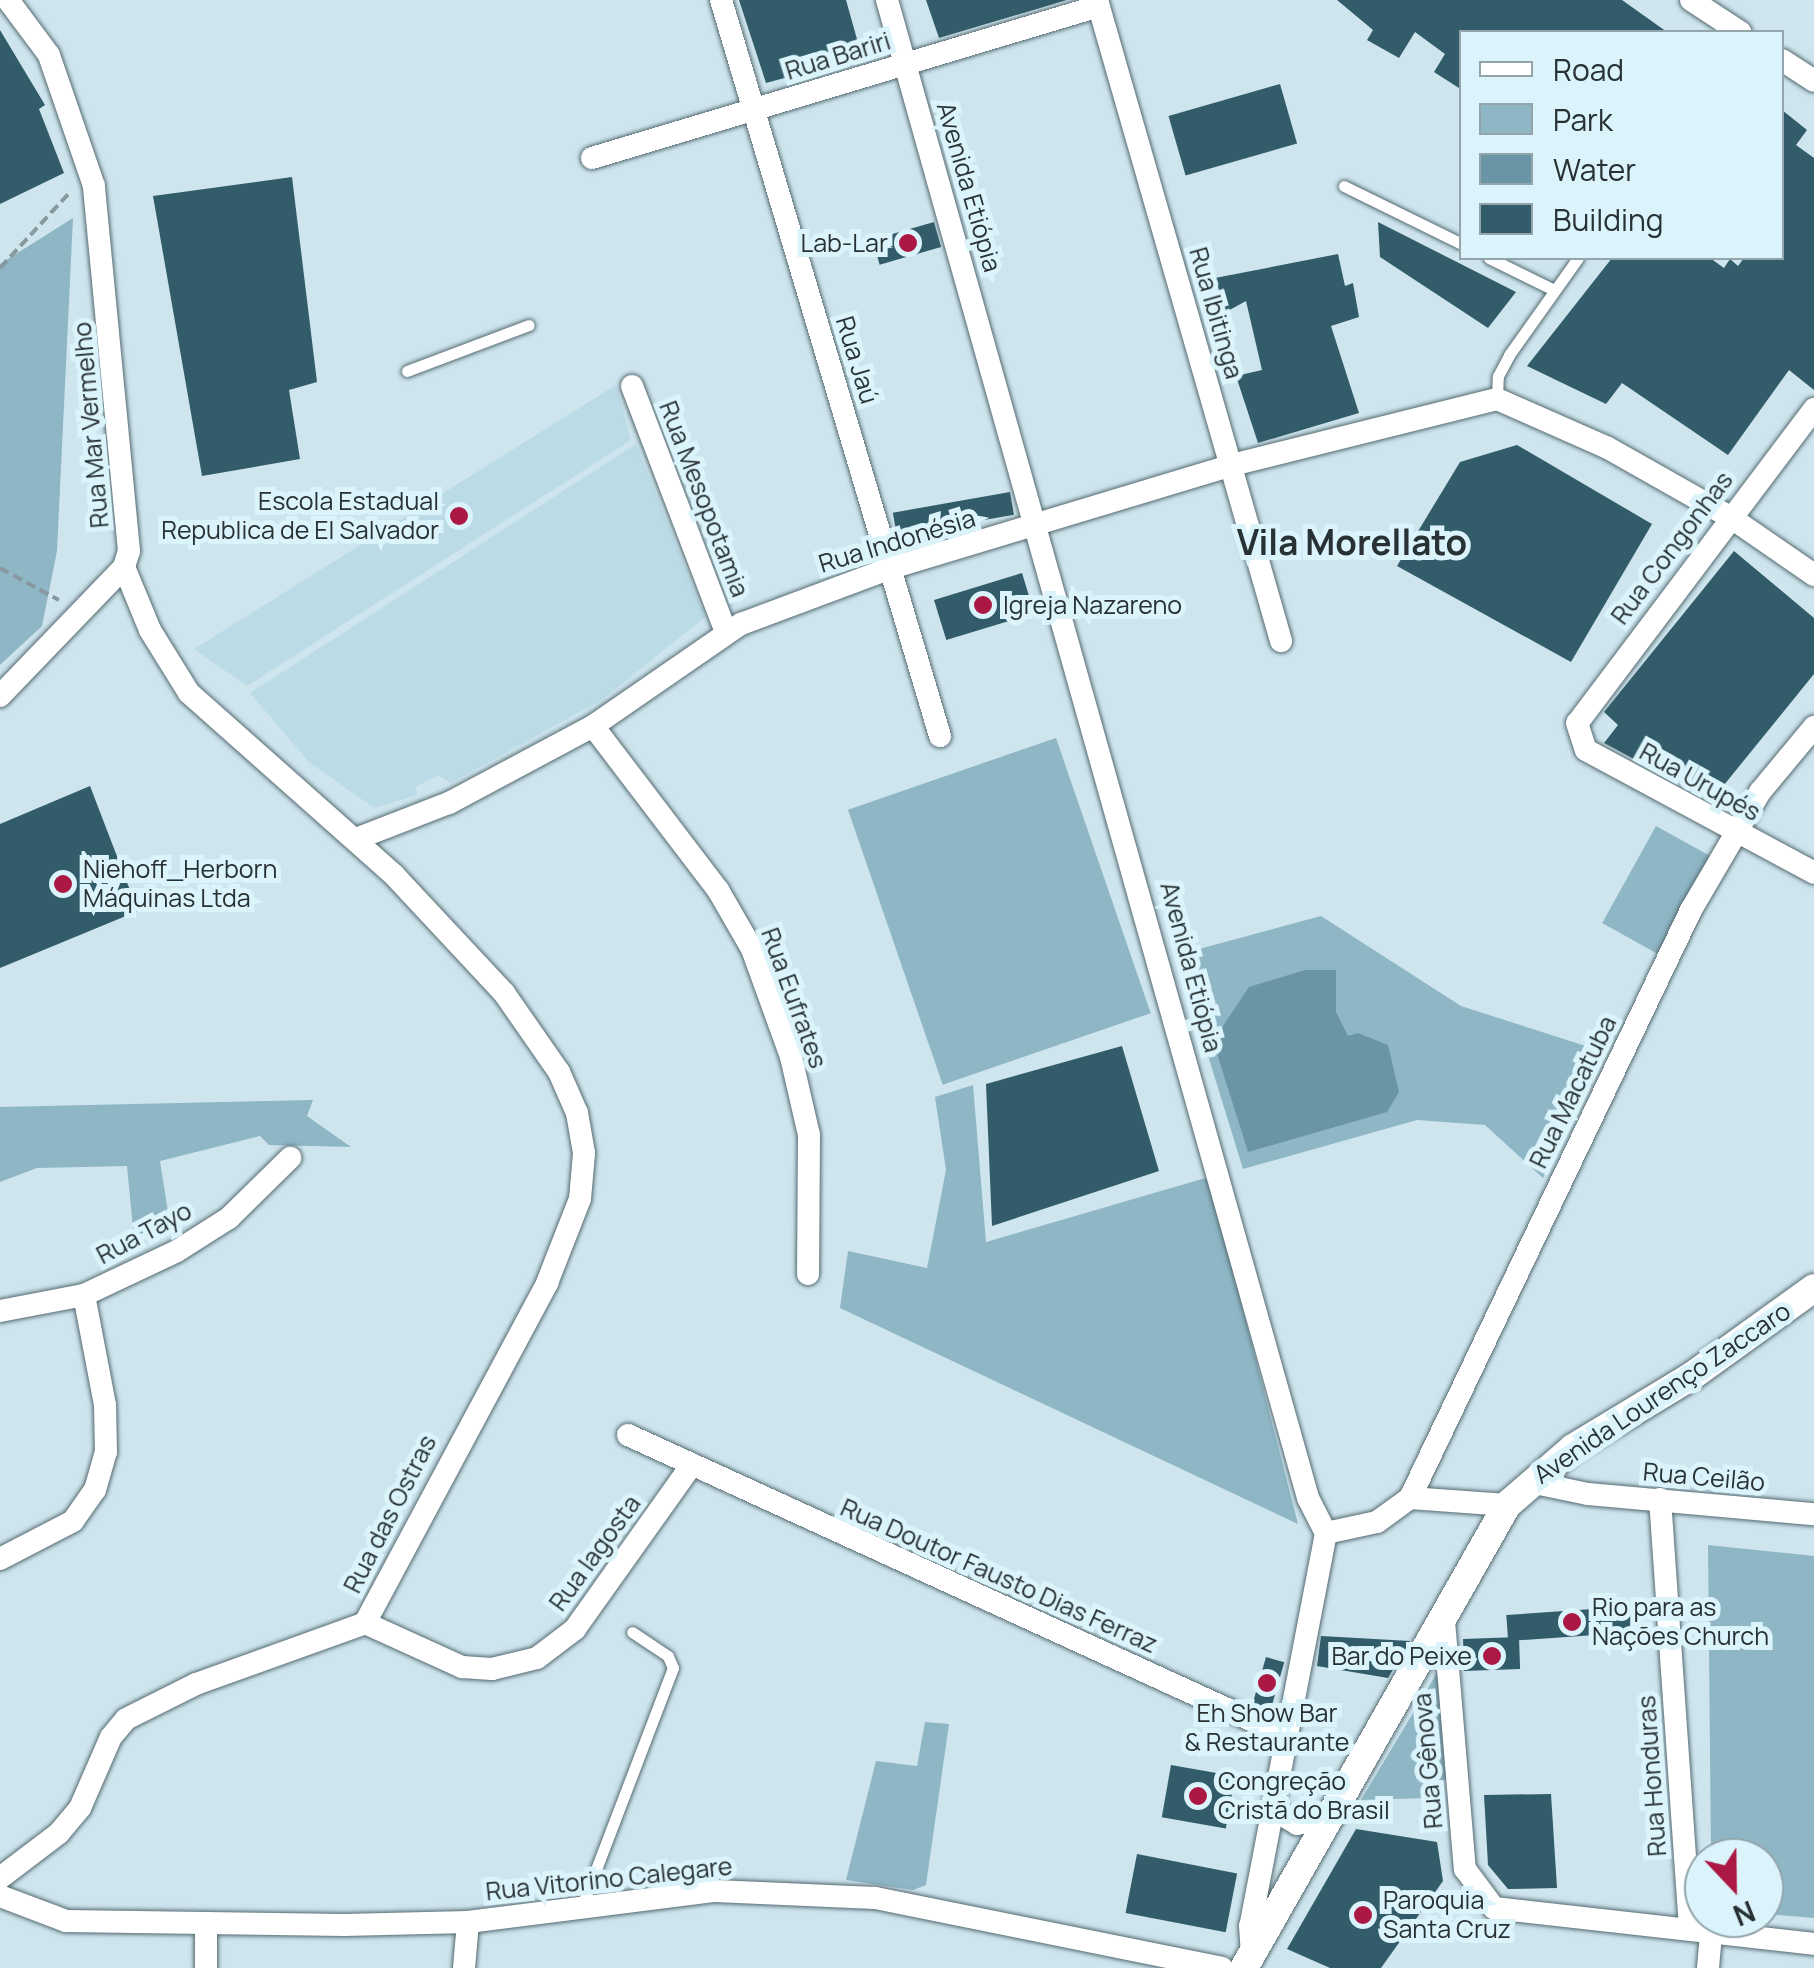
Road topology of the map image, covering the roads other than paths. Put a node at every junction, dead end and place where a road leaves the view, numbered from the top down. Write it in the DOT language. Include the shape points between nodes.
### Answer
graph roads {
  1 [pos="8,0"];
  2 [pos="720,0"];
  3 [pos="887,0"];
  4 [pos="1691,0"];
  5 [pos="1098,3"];
  6 [pos="1737,30"];
  7 [pos="1784,61"];
  8 [pos="906,64"];
  9 [pos="1814,82"];
  10 [pos="753,110"];
  11 [pos="592,158"];
  12 [pos="1344,186"];
  13 [pos="1459,243"];
  14 [pos="1493,260"];
  15 [pos="1576,260"];
  16 [pos="1554,290"];
  17 [pos="529,325"];
  18 [pos="406,371"];
  19 [pos="632,386"];
  20 [pos="1497,399"];
  21 [pos="1814,409"];
  22 [pos="1232,466"];
  23 [pos="1730,518"];
  24 [pos="1036,526"];
  25 [pos="124,567"];
  26 [pos="890,568"];
  27 [pos="1814,575"];
  28 [pos="726,632"];
  29 [pos="1281,641"];
  30 [pos="0,696"];
  31 [pos="1577,723"];
  32 [pos="593,726"];
  33 [pos="1814,727"];
  34 [pos="940,736"];
  35 [pos="1734,832"];
  36 [pos="356,839"];
  37 [pos="1814,873"];
  38 [pos="577,1113"];
  39 [pos="290,1158"];
  40 [pos="808,1274"];
  41 [pos="1814,1288"];
  42 [pos="84,1295"];
  43 [pos="0,1311"];
  44 [pos="628,1435"];
  45 [pos="690,1467"];
  46 [pos="1530,1482"];
  47 [pos="1410,1498"];
  48 [pos="1660,1500"];
  49 [pos="1507,1505"];
  50 [pos="1814,1514"];
  51 [pos="1326,1532"];
  52 [pos="0,1559"];
  53 [pos="1444,1621"];
  54 [pos="364,1623"];
  55 [pos="632,1632"];
  56 [pos="1286,1736"];
  57 [pos="1274,1810"];
  58 [pos="1328,1817"];
  59 [pos="1691,1838"];
  60 [pos="0,1878"];
  61 [pos="0,1896"];
  62 [pos="582,1906"];
  63 [pos="468,1922"];
  64 [pos="206,1923"];
  65 [pos="1684,1928"];
  66 [pos="1702,1938"];
  67 [pos="1765,1938"];
  68 [pos="1814,1944"];
  69 [pos="1248,1962"];
  70 [pos="206,1968"];
  71 [pos="464,1968"];
  72 [pos="1222,1968"];
  73 [pos="1708,1968"];
  1 -- 25 [label="street, Rua Mar Vermelho" via="49,55 89,170 101,233 128,532"];
  2 -- 10 [label="street, Rua Jaú"];
  3 -- 8 [label="street, Avenida Etiópia"];
  4 -- 6 [label="street"];
  5 -- 8 [label="street, Rua Bariri"];
  5 -- 22 [label="street, Rua Ibitinga"];
  7 -- 9 [label="street"];
  8 -- 10 [label="street, Rua Bariri"];
  8 -- 24 [label="street, Avenida Etiópia"];
  10 -- 11 [label="street, Rua Bariri"];
  10 -- 26 [label="street, Rua Jaú"];
  12 -- 13 [label="lane"];
  14 -- 16 [label="lane"];
  15 -- 16 [label="lane"];
  16 -- 20 [label="lane" via="1498,376"];
  17 -- 18 [label="lane"];
  19 -- 28 [label="street, Rua Mesopotamia"];
  20 -- 22 [label="street, Rua Indonésia"];
  20 -- 23 [label="street" via="1608,448"];
  21 -- 23 [label="street, Rua Congonhas"];
  22 -- 24 [label="street, Rua Indonésia"];
  22 -- 29 [label="street, Rua Ibitinga"];
  23 -- 27 [label="street"];
  23 -- 31 [label="street, Rua Congonhas"];
  24 -- 26 [label="street, Rua Indonésia"];
  24 -- 51 [label="street, Avenida Etiópia" via="1308,1498"];
  25 -- 30 [label="street"];
  25 -- 36 [label="street, Rua Mar Vermelho" via="168,666 189,693"];
  26 -- 28 [label="street, Rua Indonésia"];
  26 -- 34 [label="street, Rua Jaú"];
  28 -- 32 [label="street, Rua Indonésia"];
  31 -- 35 [label="street, Rua Urupés" via="1586,750"];
  32 -- 36 [label="street, Rua Indonésia" via="449,803"];
  32 -- 40 [label="street, Rua Eufrates" via="718,890 752,949 791,1057 810,1136"];
  33 -- 35 [label="street, Rua Macatuba"];
  35 -- 37 [label="street, Rua Urupés"];
  35 -- 47 [label="street, Rua Macatuba"];
  36 -- 38 [label="street, Rua Mar Vermelho" via="533,1030"];
  38 -- 54 [label="street, Rua das Ostras" via="584,1153 580,1199 546,1283"];
  39 -- 42 [label="street, Rua Tayo" via="229,1218"];
  41 -- 46 [label="street, Avenida Lourenço Zaccaro"];
  42 -- 43 [label="street, Rua Tayo"];
  42 -- 52 [label="street" via="105,1404 106,1452 95,1490 73,1521"];
  44 -- 45 [label="street, Rua Doutor Fausto Dias Ferraz"];
  45 -- 54 [label="street, Rua lagosta" via="575,1630 537,1658 492,1669 462,1667"];
  45 -- 56 [label="street, Rua Doutor Fausto Dias Ferraz"];
  46 -- 48 [label="street, Rua Ceilão"];
  46 -- 49 [label="street, Avenida Lourenço Zaccaro"];
  47 -- 49 [label="street"];
  47 -- 51 [label="street" via="1377,1522"];
  48 -- 50 [label="street, Rua Ceilão"];
  48 -- 59 [label="street, Rua Honduras"];
  49 -- 53 [label="street, Avenida Lourenço Zaccaro"];
  51 -- 56 [label="street"];
  53 -- 58 [label="street, Avenida Lourenço Zaccaro"];
  53 -- 65 [label="street, Rua Gênova" via="1466,1869 1479,1892 1494,1908"];
  54 -- 60 [label="street, Rua das Ostras" via="196,1684 126,1719 110,1737 80,1808"];
  55 -- 62 [label="lane" via="668,1656 669,1688"];
  56 -- 57 [label="street"];
  57 -- 58 [label="street" via="1297,1824"];
  57 -- 69 [label="street"];
  58 -- 69 [label="street, Avenida Lourenço Zaccaro"];
  61 -- 64 [label="street, Rua Vitorino Calegare" via="66,1921"];
  62 -- 63 [label="street, Rua Vitorino Calegare"];
  62 -- 72 [label="street, Rua Vitorino Calegare" via="715,1891 875,1898"];
  63 -- 64 [label="street, Rua Vitorino Calegare"];
  63 -- 71 [label="street"];
  64 -- 70 [label="street"];
  66 -- 73 [label="street, Rua Honduras"];
  67 -- 68 [label="street"];
}
